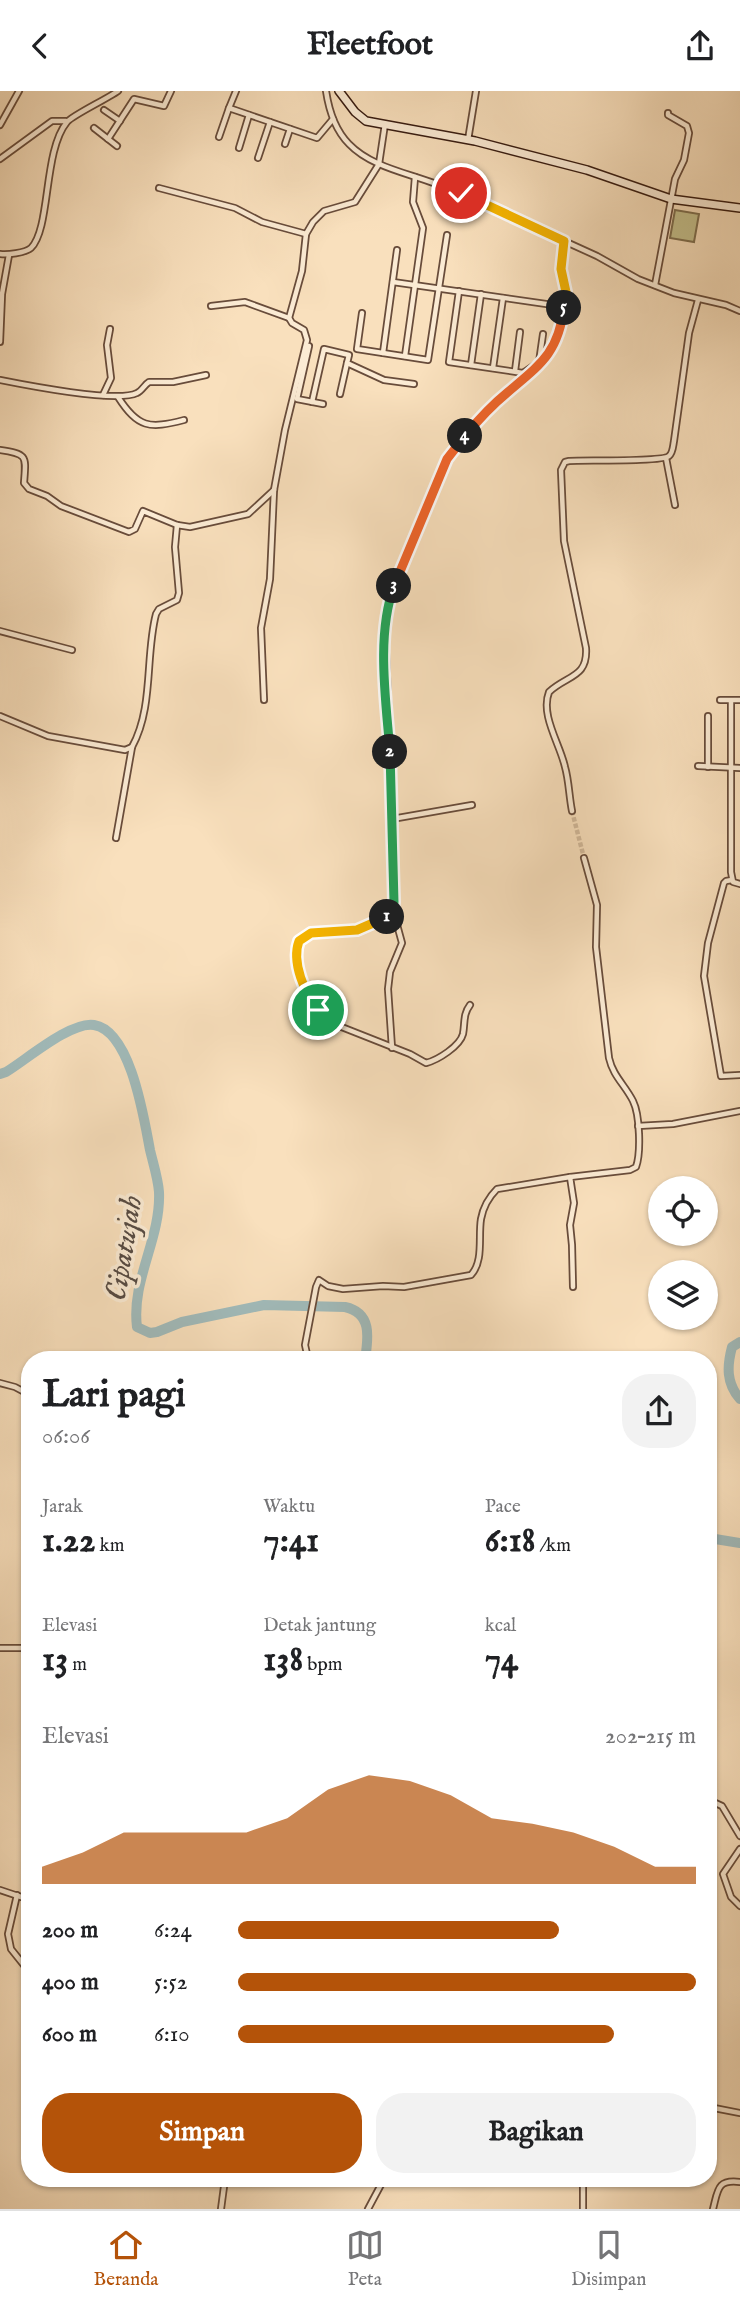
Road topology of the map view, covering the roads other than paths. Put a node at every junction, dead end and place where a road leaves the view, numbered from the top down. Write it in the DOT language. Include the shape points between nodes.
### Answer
graph roads {
  1 [pos="19,91"];
  2 [pos="118,91"];
  3 [pos="171,91"];
  4 [pos="236,91"];
  5 [pos="326,91"];
  6 [pos="339,91"];
  7 [pos="476,91"];
  8 [pos="229,108"];
  9 [pos="104,110"];
  10 [pos="668,113"];
  11 [pos="249,115"];
  12 [pos="333,119"];
  13 [pos="67,121"];
  14 [pos="120,121"];
  15 [pos="270,122"];
  16 [pos="385,124"];
  17 [pos="0,125"];
  18 [pos="94,128"];
  19 [pos="290,128"];
  20 [pos="219,137"];
  21 [pos="108,139"];
  22 [pos="468,139"];
  23 [pos="285,144"];
  24 [pos="117,146"];
  25 [pos="239,148"];
  26 [pos="258,158"];
  27 [pos="0,159"];
  28 [pos="379,164"];
  29 [pos="417,177"];
  30 [pos="159,188"];
  31 [pos="671,198"];
  32 [pos="740,208"];
  33 [pos="306,234"];
  34 [pos="447,235"];
  35 [pos="564,241"];
  36 [pos="397,250"];
  37 [pos="0,254"];
  38 [pos="9,255"];
  39 [pos="393,282"];
  40 [pos="415,285"];
  41 [pos="655,285"];
  42 [pos="438,288"];
  43 [pos="459,291"];
  44 [pos="481,294"];
  45 [pos="503,297"];
  46 [pos="698,300"];
  47 [pos="211,306"];
  48 [pos="559,306"];
  49 [pos="740,311"];
  50 [pos="362,313"];
  51 [pos="289,318"];
  52 [pos="110,328"];
  53 [pos="520,332"];
  54 [pos="542,334"];
  55 [pos="0,342"];
  56 [pos="309,346"];
  57 [pos="357,349"];
  58 [pos="383,353"];
  59 [pos="349,355"];
  60 [pos="405,356"];
  61 [pos="347,363"];
  62 [pos="471,365"];
  63 [pos="493,368"];
  64 [pos="515,372"];
  65 [pos="206,375"];
  66 [pos="0,380"];
  67 [pos="414,384"];
  68 [pos="340,394"];
  69 [pos="103,395"];
  70 [pos="117,396"];
  71 [pos="312,402"];
  72 [pos="323,404"];
  73 [pos="184,420"];
  74 [pos="0,450"];
  75 [pos="666,458"];
  76 [pos="274,490"];
  77 [pos="675,505"];
  78 [pos="177,525"];
  79 [pos="0,631"];
  80 [pos="72,650"];
  81 [pos="264,700"];
  82 [pos="720,700"];
  83 [pos="740,700"];
  84 [pos="731,701"];
  85 [pos="0,716"];
  86 [pos="708,716"];
  87 [pos="132,747"];
  88 [pos="698,766"];
  89 [pos="708,767"];
  90 [pos="731,768"];
  91 [pos="740,768"];
  92 [pos="472,806"];
  93 [pos="572,811"];
  94 [pos="392,819"];
  95 [pos="116,838"];
  96 [pos="584,858"];
  97 [pos="732,880"];
  98 [pos="740,884"];
  99 [pos="393,910"];
  100 [pos="470,1005"];
  101 [pos="392,1048"];
  102 [pos="740,1075"];
  103 [pos="740,1111"];
  104 [pos="638,1126"];
  105 [pos="570,1177"];
  106 [pos="573,1287"];
  107 [pos="306,1351"];
  108 [pos="0,1383"];
  109 [pos="21,1390"];
  110 [pos="0,1648"];
  111 [pos="21,1648"];
  112 [pos="717,1804"];
  113 [pos="740,1836"];
  114 [pos="740,1849"];
  115 [pos="0,1890"];
  116 [pos="17,1895"];
  117 [pos="21,1897"];
  118 [pos="740,1906"];
  119 [pos="21,1962"];
  120 [pos="717,2109"];
  121 [pos="740,2113"];
  122 [pos="740,2182"];
  123 [pos="224,2187"];
  124 [pos="380,2187"];
  125 [pos="583,2187"];
  126 [pos="221,2209"];
  127 [pos="369,2209"];
  128 [pos="583,2209"];
  129 [pos="713,2209"];
  1 -- 17 [label="street"];
  2 -- 13 [label="street"];
  3 -- 14 [label="street" via="164,106 134,99"];
  4 -- 8 [label="street"];
  5 -- 12 [label="street"];
  6 -- 16 [label="street" via="361,117"];
  7 -- 22 [label="street"];
  8 -- 11 [label="street"];
  8 -- 20 [label="street"];
  9 -- 14 [label="street"];
  10 -- 31 [label="street" via="690,133"];
  11 -- 15 [label="street"];
  11 -- 25 [label="street"];
  12 -- 19 [label="street" via="317,138"];
  12 -- 28 [label="street" via="350,146"];
  13 -- 27 [label="street" via="52,121"];
  13 -- 38 [label="street" via="52,159 39,231 30,249"];
  14 -- 21 [label="street"];
  15 -- 19 [label="street"];
  15 -- 26 [label="street"];
  16 -- 22 [label="street"];
  16 -- 28 [label="street"];
  18 -- 21 [label="street"];
  19 -- 23 [label="street"];
  21 -- 24 [label="street"];
  22 -- 31 [label="street"];
  28 -- 29 [label="street"];
  28 -- 33 [label="street" via="355,202 324,211"];
  29 -- 35 [label="street"];
  29 -- 40 [label="street" via="414,209 423,228"];
  30 -- 33 [label="street"];
  31 -- 32 [label="street"];
  31 -- 41 [label="street"];
  33 -- 51 [label="street"];
  34 -- 42 [label="street"];
  35 -- 41 [label="street"];
  35 -- 94 [label="street" via="561,269 566,292 554,347 541,365 481,416 447,459 388,604 384,630"];
  36 -- 39 [label="street"];
  37 -- 38 [label="street"];
  38 -- 55 [label="street"];
  39 -- 40 [label="street"];
  39 -- 58 [label="street"];
  40 -- 42 [label="street"];
  40 -- 60 [label="street"];
  41 -- 46 [label="street"];
  42 -- 43 [label="street"];
  42 -- 60 [label="street" via="428,360"];
  43 -- 44 [label="street"];
  43 -- 62 [label="street" via="449,362"];
  44 -- 45 [label="street"];
  44 -- 62 [label="street"];
  45 -- 48 [label="street"];
  45 -- 63 [label="street"];
  46 -- 49 [label="street"];
  46 -- 75 [label="street" via="673,449"];
  47 -- 51 [label="street" via="245,302"];
  50 -- 57 [label="street"];
  51 -- 76 [label="street" via="304,330 307,339"];
  52 -- 69 [label="street" via="111,378"];
  53 -- 64 [label="street"];
  54 -- 64 [label="street" via="539,362 523,373"];
  56 -- 71 [label="street" via="297,399"];
  57 -- 58 [label="street"];
  57 -- 59 [label="street"];
  58 -- 60 [label="street"];
  59 -- 61 [label="street"];
  59 -- 71 [label="street" via="324,349"];
  61 -- 67 [label="street" via="384,380"];
  61 -- 68 [label="street"];
  62 -- 63 [label="street"];
  63 -- 64 [label="street"];
  65 -- 70 [label="street" via="149,382 137,393"];
  66 -- 69 [label="street"];
  69 -- 70 [label="street"];
  70 -- 73 [label="street" via="130,415 146,425"];
  71 -- 72 [label="street"];
  74 -- 78 [label="street" via="22,454 24,485 61,506 129,532 143,512"];
  75 -- 77 [label="street"];
  75 -- 93 [label="street" via="569,461 561,470 564,541 586,662 549,692 546,704 564,763"];
  76 -- 78 [label="street" via="248,514 190,527"];
  76 -- 81 [label="street" via="270,579 261,628"];
  78 -- 87 [label="street" via="180,593 156,614 149,678"];
  79 -- 80 [label="street"];
  82 -- 84 [label="street"];
  83 -- 84 [label="street"];
  84 -- 90 [label="street"];
  85 -- 87 [label="street" via="48,736 125,750"];
  86 -- 89 [label="street"];
  87 -- 95 [label="street"];
  88 -- 89 [label="street"];
  89 -- 90 [label="street"];
  90 -- 91 [label="street"];
  90 -- 97 [label="street"];
  92 -- 94 [label="street"];
  94 -- 99 [label="street"];
  96 -- 104 [label="street" via="597,905 596,947 608,1058 633,1101"];
  97 -- 98 [label="street"];
  97 -- 102 [label="street" via="724,883 717,906 704,976 721,1076"];
  99 -- 101 [label="street" via="402,943 388,989"];
  99 -- 101 [label="street" via="357,930 306,935 296,951 306,991 325,1018"];
  100 -- 101 [label="street" via="461,1039 430,1063"];
  103 -- 104 [label="street"];
  104 -- 105 [label="street" via="634,1169"];
  105 -- 106 [label="street"];
  105 -- 107 [label="street" via="496,1189 481,1220 477,1266 471,1275 414,1287 343,1289 320,1280"];
  108 -- 109 [label="street"];
  110 -- 111 [label="street"];
  112 -- 113 [label="street"];
  114 -- 118 [label="street" via="723,1874 731,1897"];
  115 -- 116 [label="street"];
  116 -- 117 [label="street"];
  116 -- 119 [label="street" via="8,1934 11,1949"];
  120 -- 121 [label="street"];
  122 -- 129 [label="street" via="723,2183"];
  123 -- 126 [label="street"];
  124 -- 127 [label="street"];
  125 -- 128 [label="street"];
}
